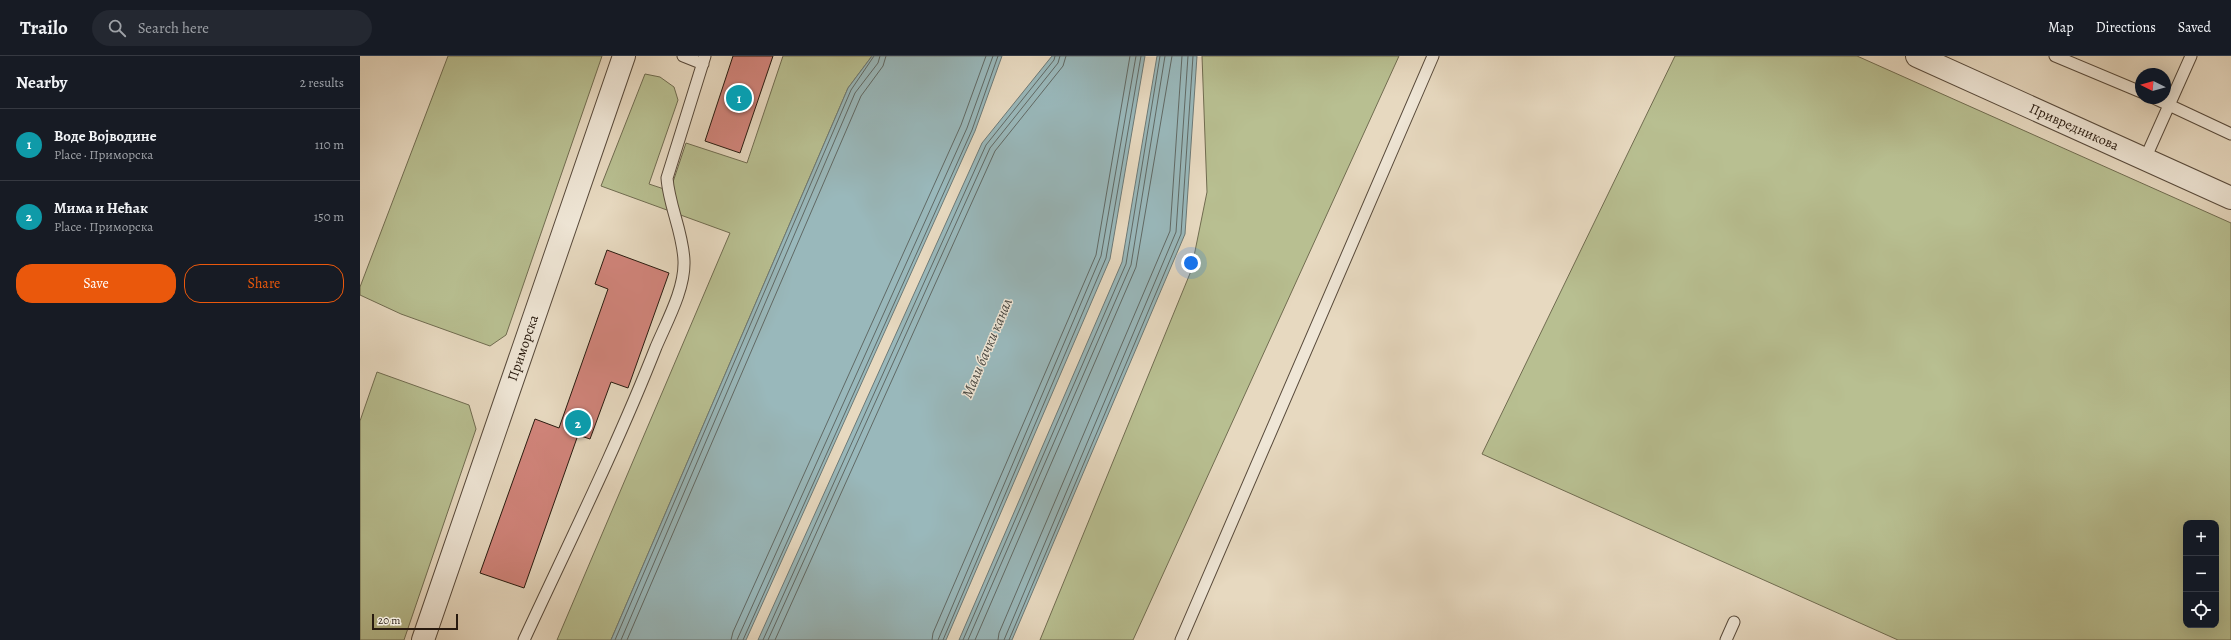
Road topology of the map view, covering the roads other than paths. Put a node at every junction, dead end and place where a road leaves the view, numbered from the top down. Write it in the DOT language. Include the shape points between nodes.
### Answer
graph roads {
  1 [pos="624,56"];
  2 [pos="683,56"];
  3 [pos="1433,56"];
  4 [pos="1918,56"];
  5 [pos="2055,56"];
  6 [pos="2191,56"];
  7 [pos="704,60"];
  8 [pos="2135,89"];
  9 [pos="2171,100"];
  10 [pos="2169,104"];
  11 [pos="2231,134"];
  12 [pos="2145,159"];
  13 [pos="2231,198"];
  14 [pos="1734,622"];
  15 [pos="423,640"];
  16 [pos="524,640"];
  17 [pos="1181,640"];
  18 [pos="1726,640"];
  1 -- 15 [label="street, Приморска"];
  2 -- 7 [label="lane"];
  3 -- 17 [label="lane"];
  4 -- 12 [label="street, Привредникова"];
  5 -- 8 [label="lane"];
  6 -- 9 [label="lane"];
  7 -- 16 [label="lane" via="666,178 684,261 680,287 631,409"];
  10 -- 11 [label="lane"];
  10 -- 12 [label="lane"];
  12 -- 13 [label="street, Привредникова"];
  14 -- 18 [label="lane"];
}
